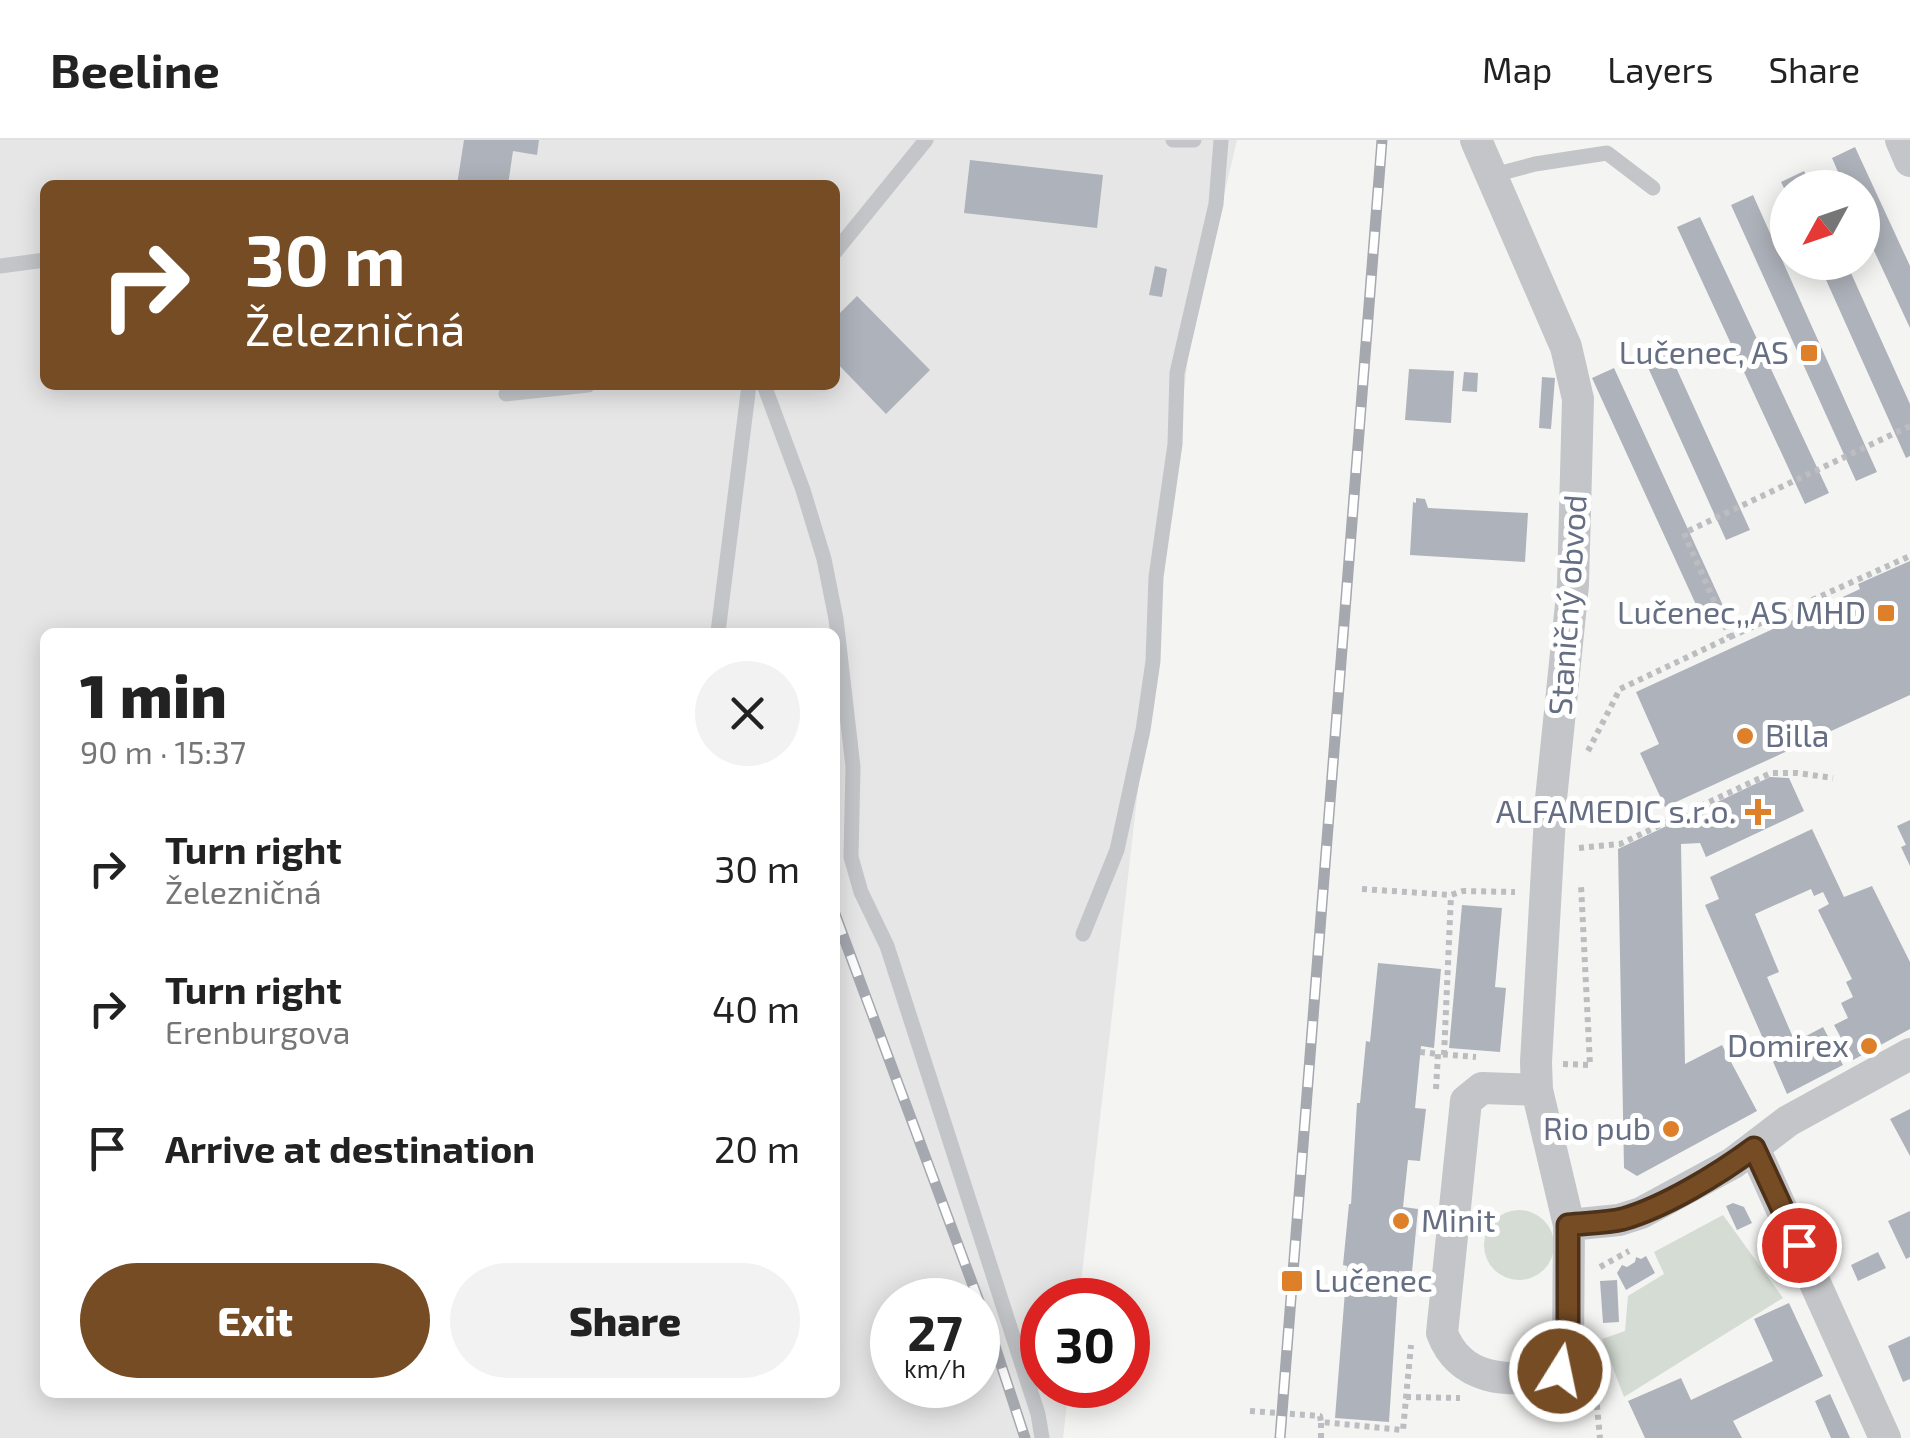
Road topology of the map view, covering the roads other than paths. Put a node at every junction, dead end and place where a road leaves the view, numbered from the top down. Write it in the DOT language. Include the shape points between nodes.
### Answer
graph roads {
  1 [pos="926,140"];
  2 [pos="1173,140"];
  3 [pos="1194,140"];
  4 [pos="1221,140"];
  5 [pos="1476,140"];
  6 [pos="1901,140"];
  7 [pos="1910,161"];
  8 [pos="1490,176"];
  9 [pos="1653,188"];
  10 [pos="840,246"];
  11 [pos="40,261"];
  12 [pos="0,266"];
  13 [pos="542,390"];
  14 [pos="747,390"];
  15 [pos="766,390"];
  16 [pos="506,394"];
  17 [pos="718,628"];
  18 [pos="837,628"];
  19 [pos="840,653"];
  20 [pos="1082,934"];
  21 [pos="1910,1054"];
  22 [pos="1538,1090"];
  23 [pos="1754,1148"];
  24 [pos="1568,1225"];
  25 [pos="1042,1438"];
  26 [pos="1886,1438"];
  1 -- 10 [label="lane"];
  2 -- 3 [label="lane"];
  4 -- 20 [label="lane" via="1216,204 1178,373 1143,730 1117,850"];
  5 -- 8 [label="street, Staničný obvod"];
  6 -- 7 [label="street"];
  8 -- 9 [label="lane" via="1607,154"];
  8 -- 22 [label="street, Staničný obvod" via="1566,347 1578,398 1574,585 1551,799"];
  11 -- 12 [label="lane"];
  13 -- 16 [label="lane"];
  14 -- 17 [label="lane"];
  15 -- 18 [label="lane" via="804,490"];
  19 -- 25 [label="lane" via="853,767 851,857 887,946"];
  21 -- 23 [label="street" via="1788,1120"];
  22 -- 24 [label="street, Staničný obvod"];
  22 -- 24 [label="street, Staničný obvod" via="1482,1088 1466,1100 1442,1333 1464,1367 1484,1376 1543,1377 1566,1364"];
  23 -- 24 [label="street" via="1642,1213"];
  23 -- 26 [label="street"];
}
